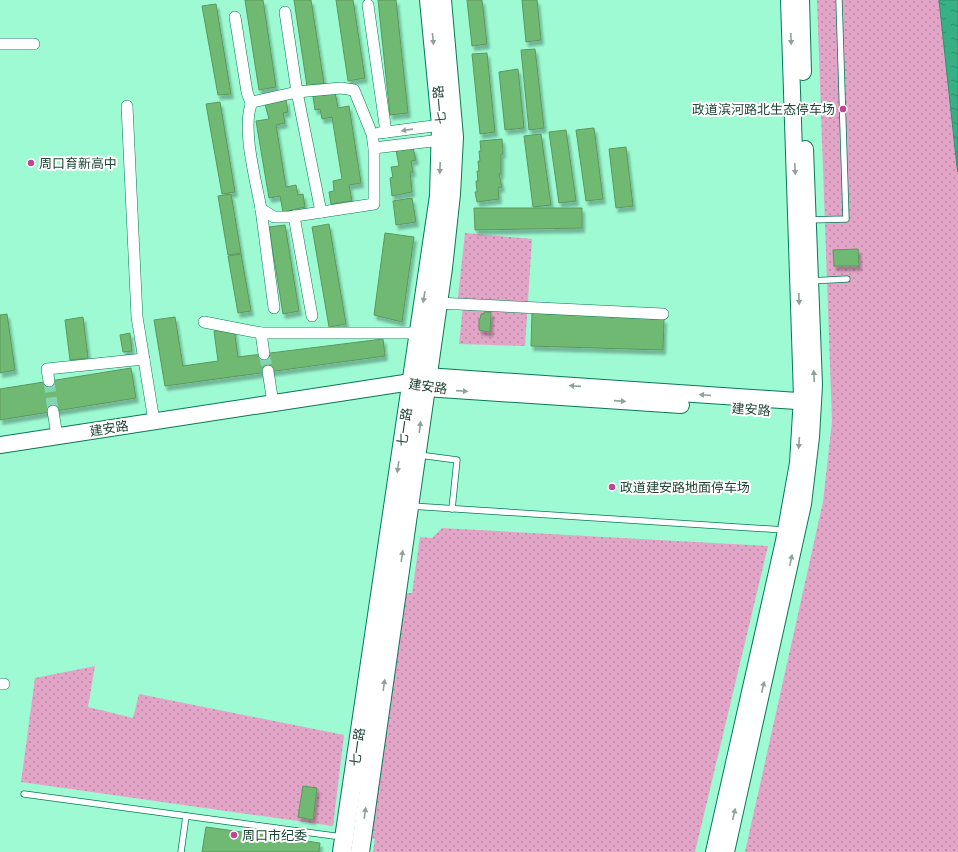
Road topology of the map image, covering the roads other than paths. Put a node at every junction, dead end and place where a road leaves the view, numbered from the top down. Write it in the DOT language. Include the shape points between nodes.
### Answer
graph roads {
  1 [pos="429,0"];
  2 [pos="442,0"];
  3 [pos="789,0"];
  4 [pos="801,0"];
  5 [pos="839,0"];
  6 [pos="368,5"];
  7 [pos="284,12"];
  8 [pos="235,17"];
  9 [pos="0,44"];
  10 [pos="34,44"];
  11 [pos="297,92"];
  12 [pos="251,103"];
  13 [pos="126,106"];
  14 [pos="386,132"];
  15 [pos="441,132"];
  16 [pos="372,134"];
  17 [pos="374,148"];
  18 [pos="261,209"];
  19 [pos="321,212"];
  20 [pos="294,216"];
  21 [pos="808,220"];
  22 [pos="847,279"];
  23 [pos="810,281"];
  24 [pos="437,303"];
  25 [pos="274,308"];
  26 [pos="663,314"];
  27 [pos="312,316"];
  28 [pos="204,322"];
  29 [pos="261,333"];
  30 [pos="417,333"];
  31 [pos="264,354"];
  32 [pos="144,359"];
  33 [pos="268,371"];
  34 [pos="49,381"];
  35 [pos="421,382"];
  36 [pos="273,403"];
  37 [pos="807,408"];
  38 [pos="53,411"];
  39 [pos="154,421"];
  40 [pos="56,436"];
  41 [pos="0,445"];
  42 [pos="417,454"];
  43 [pos="409,506"];
  44 [pos="452,509"];
  45 [pos="786,530"];
  46 [pos="24,794"];
  47 [pos="186,816"];
  48 [pos="343,845"];
  49 [pos="181,852"];
  50 [pos="360,852"];
  51 [pos="714,852"];
  52 [pos="726,852"];
  1 -- 15 [label="main road, 七一路, one-way"];
  2 -- 24 [label="main road, 七一路" via="454,136 451,194"];
  3 -- 37 [label="main road, one-way"];
  4 -- 21 [label="main road"];
  5 -- 21 [label="lane" via="846,219"];
  6 -- 14 [label="street"];
  7 -- 11 [label="street"];
  8 -- 12 [label="street"];
  9 -- 10 [label="street"];
  11 -- 12 [label="street"];
  11 -- 16 [label="street" via="341,88 354,90"];
  11 -- 19 [label="street"];
  12 -- 18 [label="street" via="248,112 248,133"];
  13 -- 32 [label="street" via="137,317"];
  15 -- 14 [label="street, one-way"];
  14 -- 16 [label="street"];
  15 -- 17 [label="street"];
  15 -- 35 [label="main road, 七一路, one-way" via="439,196"];
  16 -- 17 [label="street"];
  17 -- 19 [label="street" via="374,204"];
  18 -- 20 [label="street" via="274,217"];
  18 -- 25 [label="street"];
  19 -- 20 [label="street"];
  20 -- 27 [label="street"];
  21 -- 23 [label="main road"];
  22 -- 23 [label="lane"];
  37 -- 23 [label="main road, one-way" via="814,385"];
  24 -- 26 [label="street"];
  24 -- 35 [label="main road, 七一路"];
  28 -- 29 [label="street"];
  29 -- 30 [label="street"];
  29 -- 31 [label="street"];
  32 -- 34 [label="street" via="47,369"];
  32 -- 39 [label="street"];
  33 -- 36 [label="street"];
  35 -- 36 [label="main road, 建安路"];
  35 -- 37 [label="main road, 建安路"];
  42 -- 35 [label="main road, 七一路, one-way"];
  35 -- 48 [label="main road, 七一路, one-way"];
  36 -- 39 [label="main road, 建安路"];
  37 -- 45 [label="main road, one-way"];
  52 -- 37 [label="main road, one-way" via="803,504"];
  38 -- 40 [label="street"];
  39 -- 40 [label="main road, 建安路"];
  40 -- 41 [label="main road, 建安路"];
  42 -- 43 [label="main road, 七一路"];
  42 -- 44 [label="lane" via="458,460"];
  43 -- 44 [label="lane"];
  50 -- 43 [label="main road, 七一路, one-way"];
  44 -- 45 [label="lane"];
  45 -- 51 [label="main road"];
  46 -- 47 [label="lane"];
  47 -- 48 [label="lane"];
  47 -- 49 [label="lane"];
}
